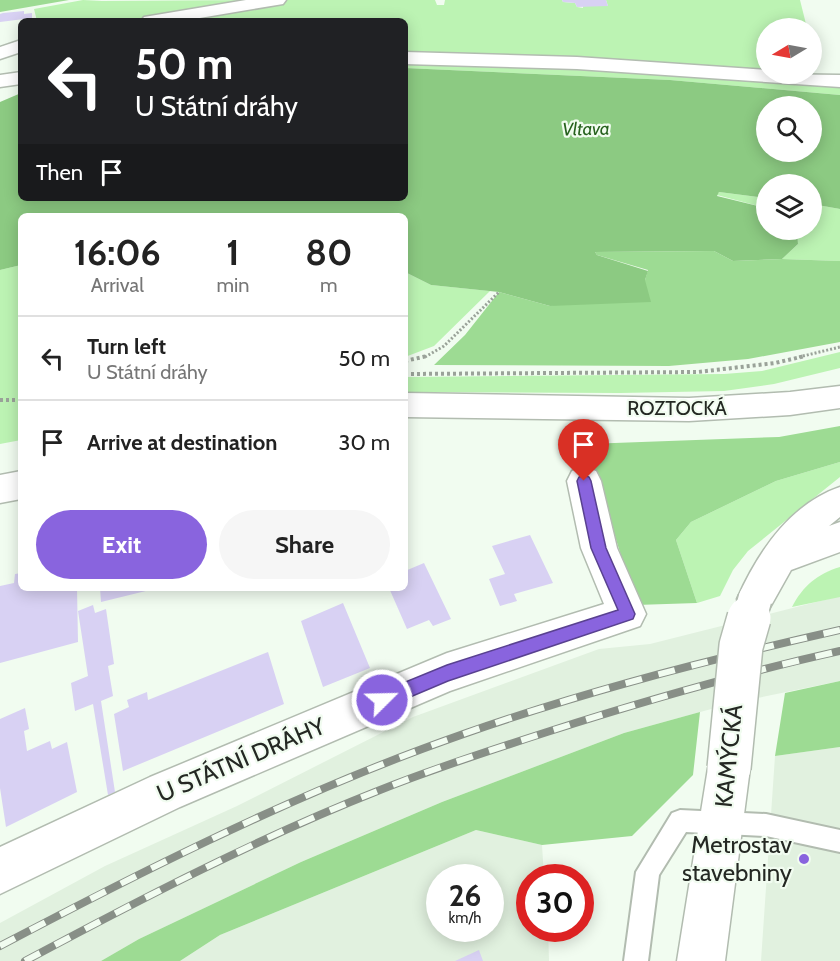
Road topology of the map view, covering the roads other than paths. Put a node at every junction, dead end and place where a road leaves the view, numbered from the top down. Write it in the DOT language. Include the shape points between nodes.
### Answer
graph roads {
  1 [pos="277,0"];
  2 [pos="168,18"];
  3 [pos="18,47"];
  4 [pos="0,52"];
  5 [pos="408,58"];
  6 [pos="18,78"];
  7 [pos="0,81"];
  8 [pos="840,81"];
  9 [pos="840,397"];
  10 [pos="408,405"];
  11 [pos="585,470"];
  12 [pos="18,486"];
  13 [pos="0,489"];
  14 [pos="840,501"];
  15 [pos="840,537"];
  16 [pos="777,558"];
  17 [pos="721,822"];
  18 [pos="840,841"];
  19 [pos="0,871"];
  20 [pos="636,961"];
  21 [pos="701,961"];
  1 -- 2 [label="street"];
  3 -- 4 [label="street"];
  5 -- 8 [label="street" via="577,63"];
  6 -- 7 [label="street"];
  9 -- 10 [label="street, ROZTOCKÁ" via="711,409"];
  11 -- 19 [label="street, U STÁTNÍ DRÁHY" via="599,548 627,614 447,673 165,792"];
  12 -- 13 [label="street"];
  14 -- 16 [label="street, KAMÝCKÁ" via="816,516"];
  15 -- 16 [label="street"];
  16 -- 17 [label="street, KAMÝCKÁ, bridge" via="755,599 741,646"];
  17 -- 18 [label="lane" via="766,825"];
  17 -- 20 [label="lane" via="680,821 648,872"];
  17 -- 21 [label="street, KAMÝCKÁ"];
}
